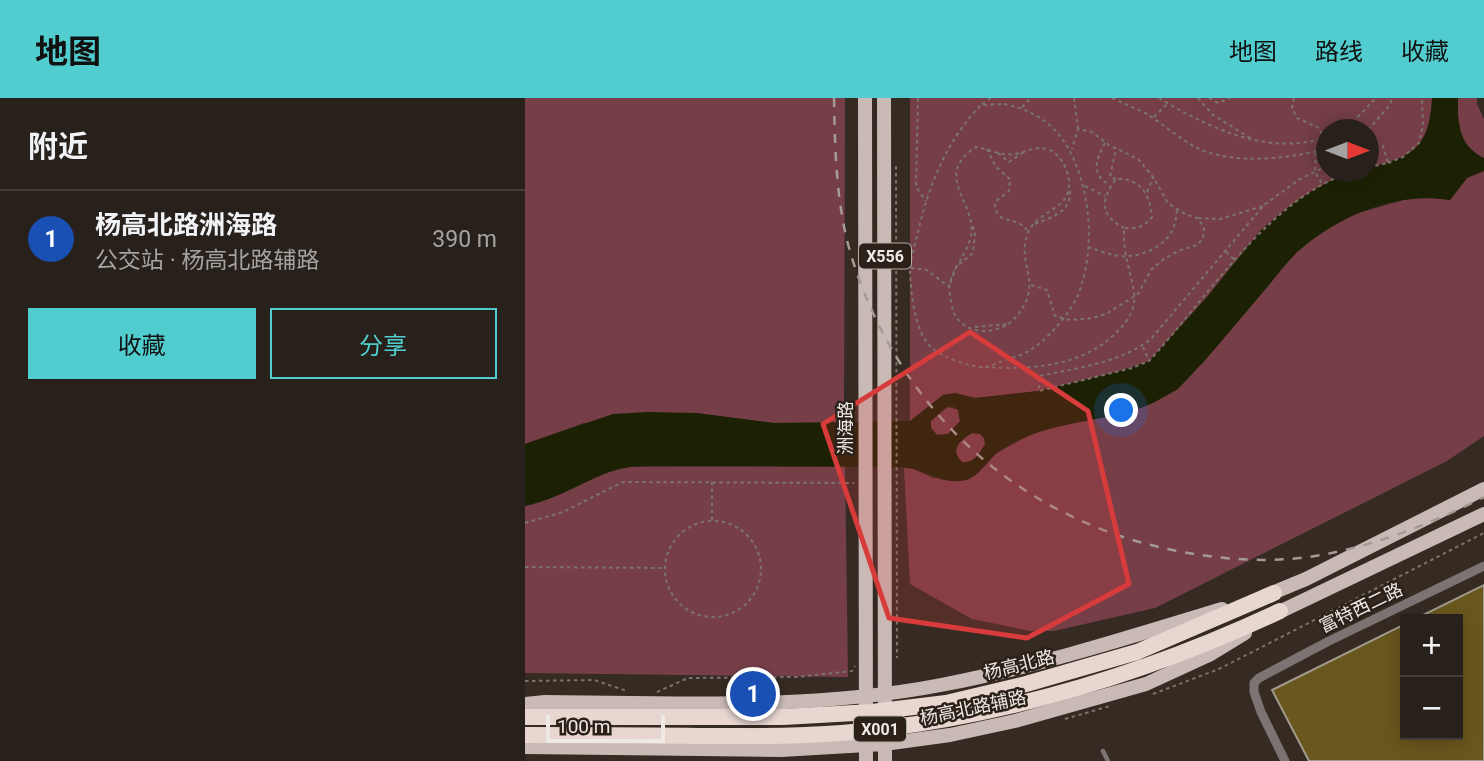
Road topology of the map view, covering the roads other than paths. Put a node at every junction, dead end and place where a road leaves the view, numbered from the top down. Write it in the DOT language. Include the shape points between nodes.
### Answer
graph roads {
  1 [pos="865,98"];
  2 [pos="884,98"];
  3 [pos="1484,489"];
  4 [pos="1484,514"];
  5 [pos="1484,566"];
  6 [pos="1274,593"];
  7 [pos="1280,611"];
  8 [pos="885,694"];
  9 [pos="866,695"];
  10 [pos="525,704"];
  11 [pos="525,717"];
  12 [pos="525,735"];
  13 [pos="525,747"];
  14 [pos="1103,751"];
  15 [pos="866,756"];
  16 [pos="885,756"];
  17 [pos="1108,761"];
  18 [pos="1285,761"];
  1 -- 9 [label="main road, 洲海路 / X556"];
  2 -- 8 [label="main road, X556" via="892,473"];
  3 -- 6 [label="main road, 杨高北路 / X001"];
  4 -- 7 [label="main road, 杨高北路 / X001"];
  5 -- 18 [label="street, 富特西二路" via="1254,683 1261,712"];
  6 -- 8 [label="main road, 杨高北路辅路 / X001" via="1011,670"];
  6 -- 11 [label="highway, 杨高北路 / X001" via="1137,652 946,703 783,717"];
  7 -- 12 [label="highway, 杨高北路 / X001" via="1142,669 964,716 879,729 780,736"];
  7 -- 16 [label="main road, 杨高北路辅路 / X001" via="1209,655 1146,684"];
  8 -- 9 [label="main road, 杨高北路辅路 / X001"];
  8 -- 16 [label="main road, X556"];
  9 -- 10 [label="main road, 杨高北路辅路 / X001" via="754,704"];
  9 -- 15 [label="main road, 洲海路 / X556"];
  13 -- 15 [label="main road, 杨高北路辅路 / X001" via="781,750"];
  14 -- 17 [label="lane"];
  15 -- 16 [label="main road, 杨高北路辅路 / X001"];
}
